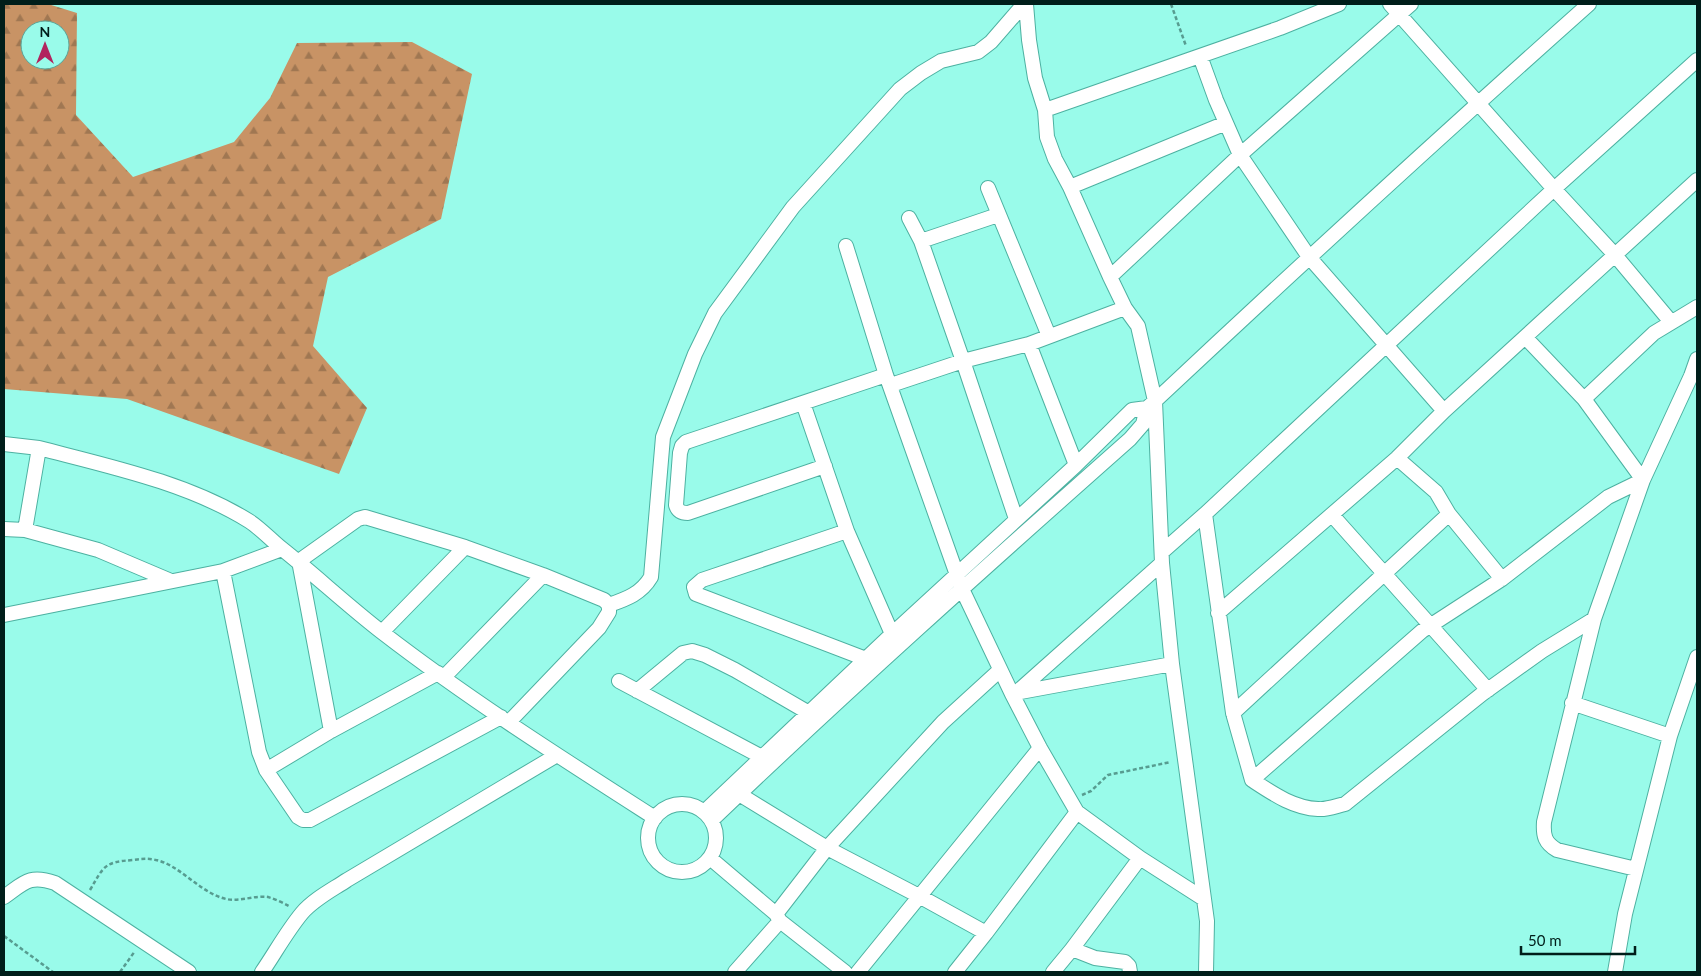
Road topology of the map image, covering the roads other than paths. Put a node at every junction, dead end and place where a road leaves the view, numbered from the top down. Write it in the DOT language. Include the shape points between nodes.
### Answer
graph roads {
  1 [pos="1025,4"];
  2 [pos="1340,4"];
  3 [pos="1411,4"];
  4 [pos="1589,4"];
  5 [pos="1395,9"];
  6 [pos="1195,58"];
  7 [pos="1697,60"];
  8 [pos="1478,103"];
  9 [pos="1045,110"];
  10 [pos="1226,123"];
  11 [pos="1240,155"];
  12 [pos="1697,180"];
  13 [pos="1070,187"];
  14 [pos="988,188"];
  15 [pos="1554,189"];
  16 [pos="998,215"];
  17 [pos="909,218"];
  18 [pos="920,241"];
  19 [pos="846,246"];
  20 [pos="1615,255"];
  21 [pos="1309,257"];
  22 [pos="1110,277"];
  23 [pos="1697,306"];
  24 [pos="1125,308"];
  25 [pos="1670,322"];
  26 [pos="1049,336"];
  27 [pos="1526,337"];
  28 [pos="1029,344"];
  29 [pos="1385,345"];
  30 [pos="1697,359"];
  31 [pos="964,361"];
  32 [pos="1694,377"];
  33 [pos="889,380"];
  34 [pos="1584,400"];
  35 [pos="803,403"];
  36 [pos="1151,404"];
  37 [pos="1444,411"];
  38 [pos="4,444"];
  39 [pos="39,448"];
  40 [pos="1397,458"];
  41 [pos="1076,465"];
  42 [pos="825,466"];
  43 [pos="1643,480"];
  44 [pos="1205,514"];
  45 [pos="1332,514"];
  46 [pos="1448,514"];
  47 [pos="1016,518"];
  48 [pos="4,529"];
  49 [pos="25,530"];
  50 [pos="847,531"];
  51 [pos="465,547"];
  52 [pos="282,549"];
  53 [pos="1162,557"];
  54 [pos="299,561"];
  55 [pos="223,571"];
  56 [pos="1385,574"];
  57 [pos="543,575"];
  58 [pos="957,575"];
  59 [pos="1502,579"];
  60 [pos="171,581"];
  61 [pos="962,589"];
  62 [pos="609,605"];
  63 [pos="1218,613"];
  64 [pos="4,615"];
  65 [pos="1594,619"];
  66 [pos="1430,625"];
  67 [pos="382,632"];
  68 [pos="892,634"];
  69 [pos="1697,657"];
  70 [pos="866,659"];
  71 [pos="1172,664"];
  72 [pos="1000,670"];
  73 [pos="441,675"];
  74 [pos="619,681"];
  75 [pos="1488,690"];
  76 [pos="637,691"];
  77 [pos="1014,693"];
  78 [pos="1572,703"];
  79 [pos="1233,713"];
  80 [pos="813,717"];
  81 [pos="505,719"];
  82 [pos="332,731"];
  83 [pos="1670,736"];
  84 [pos="1040,748"];
  85 [pos="557,755"];
  86 [pos="762,757"];
  87 [pos="266,770"];
  88 [pos="1252,780"];
  89 [pos="739,794"];
  90 [pos="1074,806"];
  91 [pos="708,816"];
  92 [pos="655,818"];
  93 [pos="827,848"];
  94 [pos="710,858"];
  95 [pos="1140,858"];
  96 [pos="1636,869"];
  97 [pos="919,896"];
  98 [pos="4,897"];
  99 [pos="1204,899"];
  100 [pos="778,918"];
  101 [pos="986,933"];
  102 [pos="1072,949"];
  103 [pos="839,971"];
  104 [pos="189,972"];
  105 [pos="262,972"];
  106 [pos="735,972"];
  107 [pos="858,972"];
  108 [pos="955,972"];
  109 [pos="1053,972"];
  110 [pos="1130,972"];
  111 [pos="1206,972"];
  112 [pos="1615,972"];
  1 -- 9 [label="street" via="1034,78"];
  1 -- 62 [label="street" via="978,52 941,61 900,89 793,207 716,313 695,354 663,437 651,577 635,594"];
  2 -- 6 [label="street"];
  3 -- 5 [label="street"];
  4 -- 8 [label="street"];
  5 -- 8 [label="street"];
  5 -- 11 [label="street"];
  6 -- 9 [label="street"];
  6 -- 10 [label="street"];
  7 -- 15 [label="street"];
  8 -- 15 [label="street"];
  8 -- 21 [label="street"];
  9 -- 13 [label="street" via="1047,137"];
  10 -- 11 [label="street"];
  10 -- 13 [label="street"];
  11 -- 21 [label="street"];
  11 -- 22 [label="street"];
  12 -- 20 [label="street"];
  13 -- 22 [label="street"];
  14 -- 16 [label="street"];
  15 -- 20 [label="street"];
  15 -- 29 [label="street"];
  16 -- 18 [label="street"];
  16 -- 26 [label="street"];
  17 -- 18 [label="street"];
  18 -- 31 [label="street"];
  19 -- 33 [label="street"];
  20 -- 25 [label="street"];
  20 -- 27 [label="street"];
  21 -- 29 [label="street"];
  21 -- 36 [label="street"];
  22 -- 24 [label="street"];
  23 -- 25 [label="street"];
  24 -- 26 [label="street"];
  24 -- 36 [label="street" via="1138,326"];
  25 -- 34 [label="street" via="1654,333"];
  26 -- 28 [label="street"];
  27 -- 34 [label="street"];
  27 -- 37 [label="street"];
  28 -- 31 [label="street"];
  28 -- 41 [label="street"];
  29 -- 37 [label="street"];
  29 -- 44 [label="street"];
  30 -- 32 [label="street"];
  31 -- 33 [label="street"];
  31 -- 47 [label="street"];
  32 -- 43 [label="street"];
  33 -- 35 [label="street"];
  33 -- 58 [label="street"];
  34 -- 43 [label="street"];
  35 -- 42 [label="street"];
  35 -- 42 [label="street" via="686,442 680,453 677,510 688,514"];
  36 -- 41 [label="street" via="1132,410"];
  36 -- 53 [label="street"];
  36 -- 61 [label="street" via="1143,424 1130,439"];
  37 -- 40 [label="street"];
  38 -- 39 [label="street"];
  39 -- 49 [label="street"];
  39 -- 52 [label="street" via="143,476 208,500 250,522"];
  40 -- 45 [label="street"];
  40 -- 46 [label="street" via="1436,492"];
  41 -- 47 [label="street"];
  42 -- 50 [label="street"];
  43 -- 59 [label="street" via="1608,497"];
  43 -- 65 [label="street"];
  44 -- 53 [label="street"];
  44 -- 63 [label="street"];
  45 -- 56 [label="street"];
  45 -- 63 [label="street"];
  46 -- 56 [label="street"];
  46 -- 59 [label="street"];
  47 -- 58 [label="street"];
  48 -- 49 [label="street"];
  49 -- 60 [label="street" via="98,550"];
  50 -- 68 [label="street"];
  50 -- 70 [label="street" via="702,580 696,584 694,592"];
  51 -- 54 [label="street" via="361,517"];
  51 -- 57 [label="street"];
  51 -- 67 [label="street"];
  52 -- 54 [label="street"];
  52 -- 55 [label="street"];
  53 -- 71 [label="street"];
  53 -- 77 [label="street"];
  54 -- 67 [label="street"];
  54 -- 82 [label="street"];
  55 -- 60 [label="street"];
  55 -- 87 [label="street" via="259,752"];
  56 -- 66 [label="street"];
  56 -- 79 [label="street"];
  57 -- 62 [label="street"];
  57 -- 73 [label="street"];
  58 -- 61 [label="street"];
  58 -- 68 [label="street"];
  59 -- 66 [label="street"];
  60 -- 64 [label="street"];
  61 -- 72 [label="street"];
  61 -- 80 [label="street"];
  62 -- 81 [label="street" via="609,612 598,628"];
  63 -- 79 [label="street"];
  65 -- 75 [label="street"];
  65 -- 78 [label="street"];
  66 -- 75 [label="street"];
  66 -- 88 [label="street"];
  67 -- 73 [label="street"];
  68 -- 70 [label="street"];
  69 -- 83 [label="street"];
  70 -- 80 [label="street"];
  71 -- 77 [label="street"];
  71 -- 99 [label="street"];
  72 -- 77 [label="street"];
  72 -- 93 [label="street" via="943,722"];
  73 -- 81 [label="street"];
  73 -- 82 [label="street"];
  74 -- 76 [label="street"];
  75 -- 88 [label="street" via="1345,804 1318,809 1300,806"];
  76 -- 80 [label="street" via="683,652 692,651 735,670"];
  76 -- 86 [label="street"];
  77 -- 84 [label="street"];
  78 -- 83 [label="street"];
  78 -- 96 [label="street" via="1544,822 1545,839 1557,850"];
  79 -- 88 [label="street"];
  80 -- 86 [label="street"];
  80 -- 89 [label="street"];
  81 -- 85 [label="street"];
  81 -- 87 [label="street" via="310,820 298,817"];
  82 -- 87 [label="street"];
  83 -- 96 [label="street"];
  84 -- 90 [label="street"];
  84 -- 97 [label="street"];
  85 -- 92 [label="street"];
  85 -- 105 [label="street" via="314,902 303,912"];
  86 -- 91 [label="street"];
  89 -- 91 [label="street"];
  89 -- 93 [label="street"];
  90 -- 95 [label="street"];
  90 -- 101 [label="street"];
  91 -- 92 [label="street" via="690,805 677,804"];
  91 -- 94 [label="street" via="716,833 716,846"];
  92 -- 94 [label="street" via="649,830 649,843 653,856 662,865 674,871 688,872"];
  93 -- 97 [label="street"];
  93 -- 100 [label="street"];
  94 -- 100 [label="street"];
  95 -- 99 [label="street"];
  95 -- 102 [label="street"];
  96 -- 112 [label="street"];
  97 -- 101 [label="street"];
  97 -- 107 [label="street"];
  98 -- 104 [label="street" via="30,879 40,878 55,883"];
  99 -- 111 [label="street"];
  100 -- 103 [label="street"];
  100 -- 106 [label="street"];
  101 -- 108 [label="street"];
  102 -- 109 [label="street"];
  102 -- 110 [label="street" via="1095,958 1125,962"];
}
